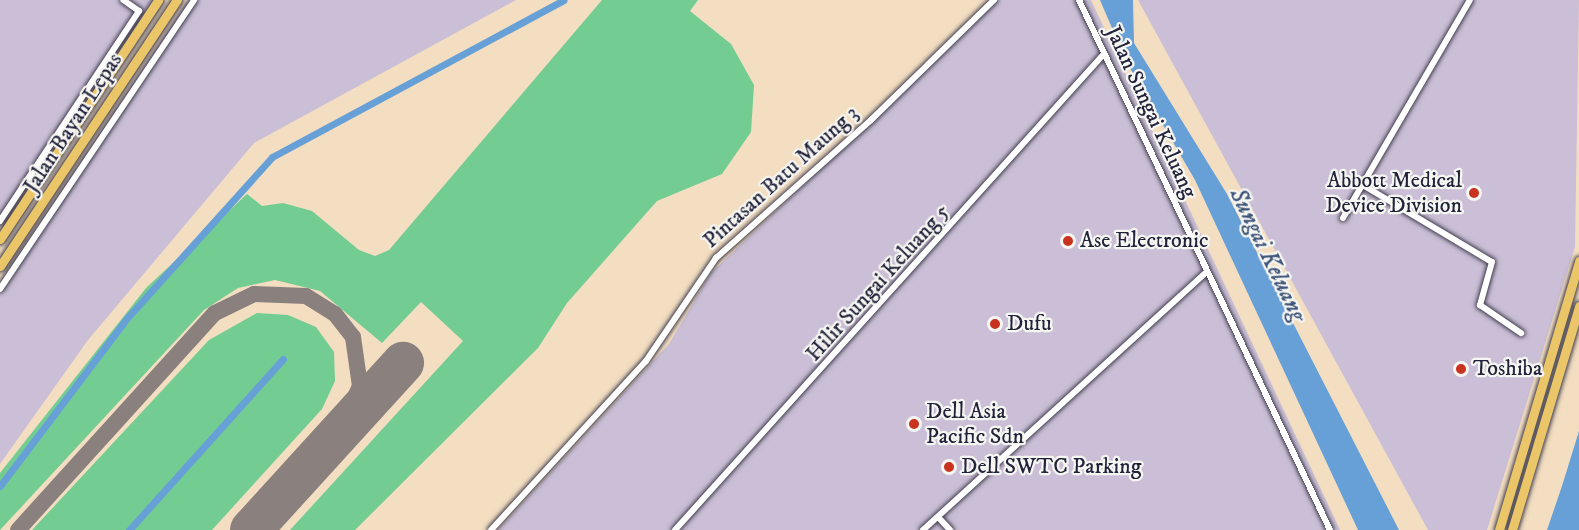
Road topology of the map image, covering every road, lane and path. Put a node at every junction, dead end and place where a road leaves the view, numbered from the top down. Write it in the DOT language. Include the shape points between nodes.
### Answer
graph roads {
  1 [pos="123,0"];
  2 [pos="158,0"];
  3 [pos="177,0"];
  4 [pos="194,0"];
  5 [pos="994,0"];
  6 [pos="1079,0"];
  7 [pos="1470,0"];
  8 [pos="1103,55"];
  9 [pos="57,153"];
  10 [pos="72,163"];
  11 [pos="1361,184"];
  12 [pos="1342,218"];
  13 [pos="0,221"];
  14 [pos="0,239"];
  15 [pos="1579,261"];
  16 [pos="0,266"];
  17 [pos="1207,272"];
  18 [pos="1579,279"];
  19 [pos="0,289"];
  20 [pos="1579,306"];
  21 [pos="1579,328"];
  22 [pos="1521,333"];
  23 [pos="938,517"];
  24 [pos="491,530"];
  25 [pos="675,530"];
  26 [pos="923,530"];
  27 [pos="950,530"];
  28 [pos="1330,530"];
  29 [pos="1499,530"];
  30 [pos="1504,530"];
  31 [pos="1512,530"];
  32 [pos="1518,530"];
  1 -- 13 [label="street" via="139,11"];
  2 -- 9 [label="highway, Jalan Bayan Lepas"];
  3 -- 10 [label="highway, Jalan Bayan Lepas"];
  4 -- 19 [label="street"];
  5 -- 24 [label="street, Pintasan Batu Maung 3" via="871,120 716,258 646,361"];
  6 -- 8 [label="street, Jalan Sungai Keluang"];
  7 -- 11 [label="street"];
  8 -- 17 [label="street, Jalan Sungai Keluang"];
  8 -- 25 [label="street, Hilir Sungai Keluang 5"];
  9 -- 10 [label="highway" via="57,168"];
  9 -- 14 [label="highway, Jalan Bayan Lepas"];
  10 -- 16 [label="highway, Jalan Bayan Lepas"];
  11 -- 12 [label="street"];
  11 -- 22 [label="street" via="1492,262 1480,305"];
  15 -- 29 [label="highway"];
  17 -- 23 [label="street"];
  17 -- 28 [label="street, Jalan Sungai Keluang"];
  18 -- 30 [label="highway"];
  20 -- 31 [label="highway"];
  21 -- 32 [label="highway"];
  23 -- 26 [label="street"];
  23 -- 27 [label="street"];
}
